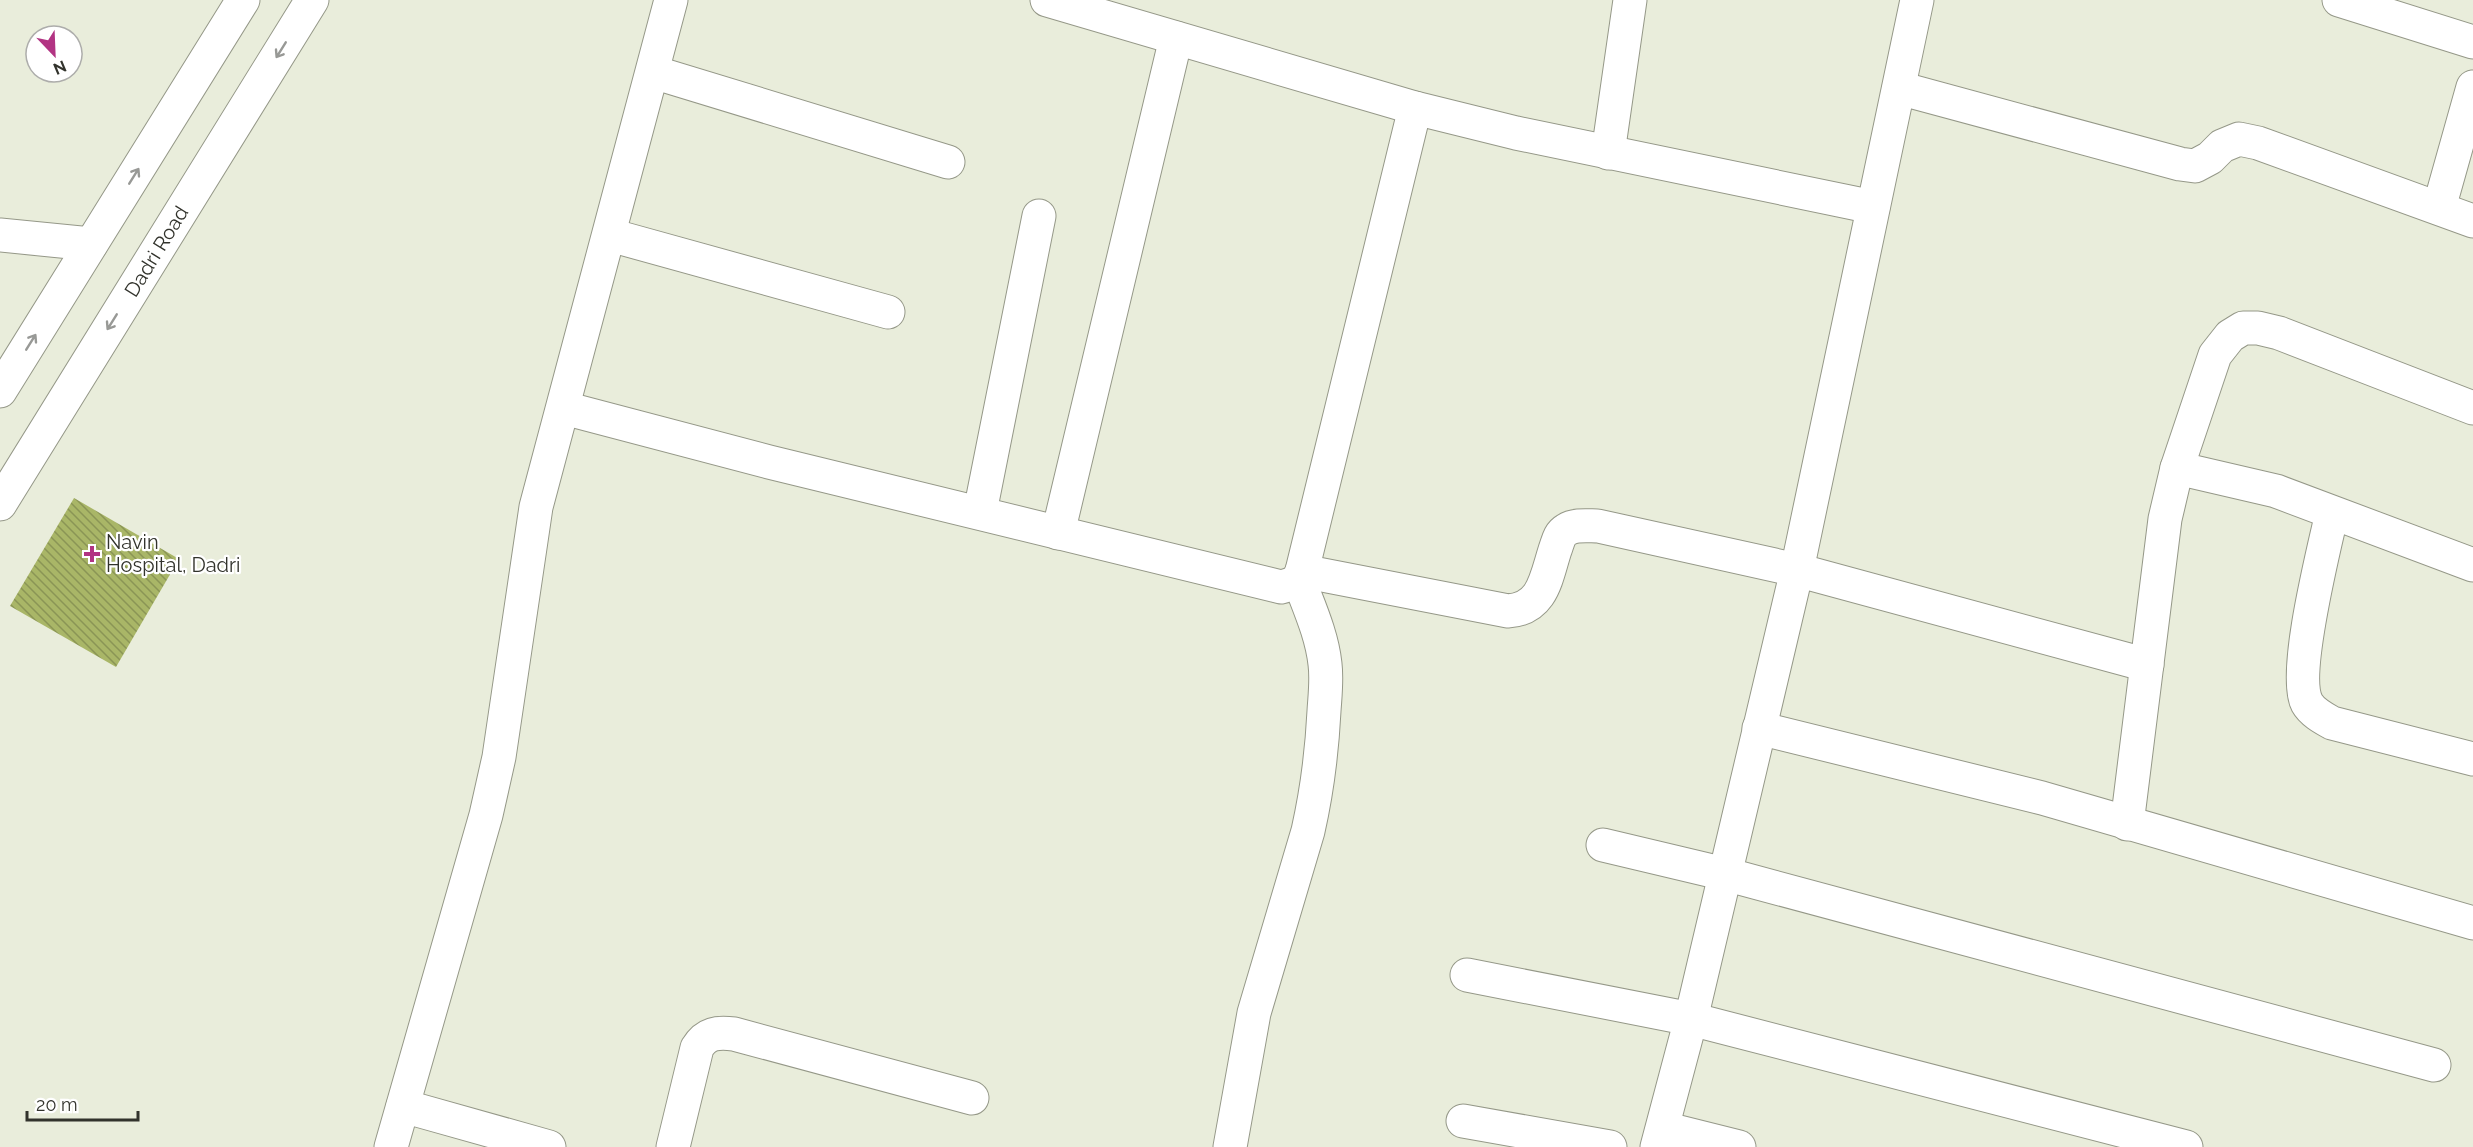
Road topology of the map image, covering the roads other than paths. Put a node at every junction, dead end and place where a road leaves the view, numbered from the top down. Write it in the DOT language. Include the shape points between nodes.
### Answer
graph roads {
  1 [pos="243,0"];
  2 [pos="312,0"];
  3 [pos="671,0"];
  4 [pos="1047,0"];
  5 [pos="1630,0"];
  6 [pos="1917,0"];
  7 [pos="2339,0"];
  8 [pos="1176,38"];
  9 [pos="2473,42"];
  10 [pos="653,72"];
  11 [pos="2473,87"];
  12 [pos="1899,88"];
  13 [pos="1415,108"];
  14 [pos="1608,153"];
  15 [pos="948,162"];
  16 [pos="1873,207"];
  17 [pos="2439,208"];
  18 [pos="1039,216"];
  19 [pos="2473,221"];
  20 [pos="0,235"];
  21 [pos="610,235"];
  22 [pos="92,244"];
  23 [pos="888,312"];
  24 [pos="0,391"];
  25 [pos="564,408"];
  26 [pos="2473,408"];
  27 [pos="10,466"];
  28 [pos="2177,468"];
  29 [pos="0,504"];
  30 [pos="980,512"];
  31 [pos="2332,513"];
  32 [pos="1058,533"];
  33 [pos="2473,565"];
  34 [pos="1797,570"];
  35 [pos="1300,576"];
  36 [pos="2147,665"];
  37 [pos="1759,728"];
  38 [pos="2473,759"];
  39 [pos="2127,824"];
  40 [pos="1603,845"];
  41 [pos="1725,874"];
  42 [pos="2473,923"];
  43 [pos="1467,975"];
  44 [pos="1691,1019"];
  45 [pos="2434,1065"];
  46 [pos="972,1098"];
  47 [pos="403,1106"];
  48 [pos="1463,1121"];
  49 [pos="1660,1138"];
  50 [pos="391,1147"];
  51 [pos="549,1147"];
  52 [pos="673,1147"];
  53 [pos="1230,1147"];
  54 [pos="1610,1147"];
  55 [pos="1738,1147"];
  56 [pos="2186,1147"];
  22 -- 1 [label="street, one-way"];
  2 -- 27 [label="street, Dadri Road, one-way"];
  3 -- 10 [label="street"];
  4 -- 8 [label="street"];
  5 -- 14 [label="street"];
  6 -- 12 [label="street"];
  7 -- 9 [label="street"];
  8 -- 13 [label="street"];
  8 -- 32 [label="street"];
  10 -- 15 [label="street"];
  10 -- 21 [label="street"];
  11 -- 17 [label="street"];
  12 -- 16 [label="street"];
  12 -- 17 [label="street" via="2180,164 2195,166 2222,146 2240,139 2258,143"];
  13 -- 14 [label="street"];
  13 -- 35 [label="street"];
  14 -- 16 [label="street"];
  16 -- 34 [label="street"];
  17 -- 19 [label="street"];
  18 -- 30 [label="street"];
  20 -- 22 [label="street"];
  21 -- 23 [label="street"];
  21 -- 25 [label="street"];
  24 -- 22 [label="street, one-way"];
  25 -- 30 [label="street"];
  25 -- 47 [label="street" via="536,507 499,757 486,814"];
  26 -- 28 [label="street" via="2278,333 2244,328 2230,336 2215,355"];
  27 -- 29 [label="street, Dadri Road"];
  28 -- 31 [label="street" via="2276,490"];
  28 -- 36 [label="street" via="2164,519"];
  30 -- 32 [label="street"];
  31 -- 33 [label="street"];
  31 -- 38 [label="street" via="2305,649 2302,684 2307,703 2332,723"];
  32 -- 35 [label="street" via="1281,587"];
  34 -- 35 [label="street" via="1598,526 1579,526 1560,534 1536,600 1519,610"];
  34 -- 36 [label="street"];
  34 -- 37 [label="street"];
  35 -- 53 [label="street" via="1325,662 1323,735 1308,831 1254,1013"];
  36 -- 39 [label="street"];
  37 -- 39 [label="street" via="2042,798"];
  37 -- 41 [label="street"];
  39 -- 42 [label="street"];
  40 -- 41 [label="street"];
  41 -- 44 [label="street"];
  41 -- 45 [label="street"];
  43 -- 44 [label="street"];
  44 -- 49 [label="street"];
  44 -- 56 [label="street"];
  46 -- 52 [label="street" via="718,1033 702,1039 697,1048"];
  47 -- 50 [label="street"];
  47 -- 51 [label="street"];
  48 -- 54 [label="street"];
  49 -- 55 [label="street"];
}
